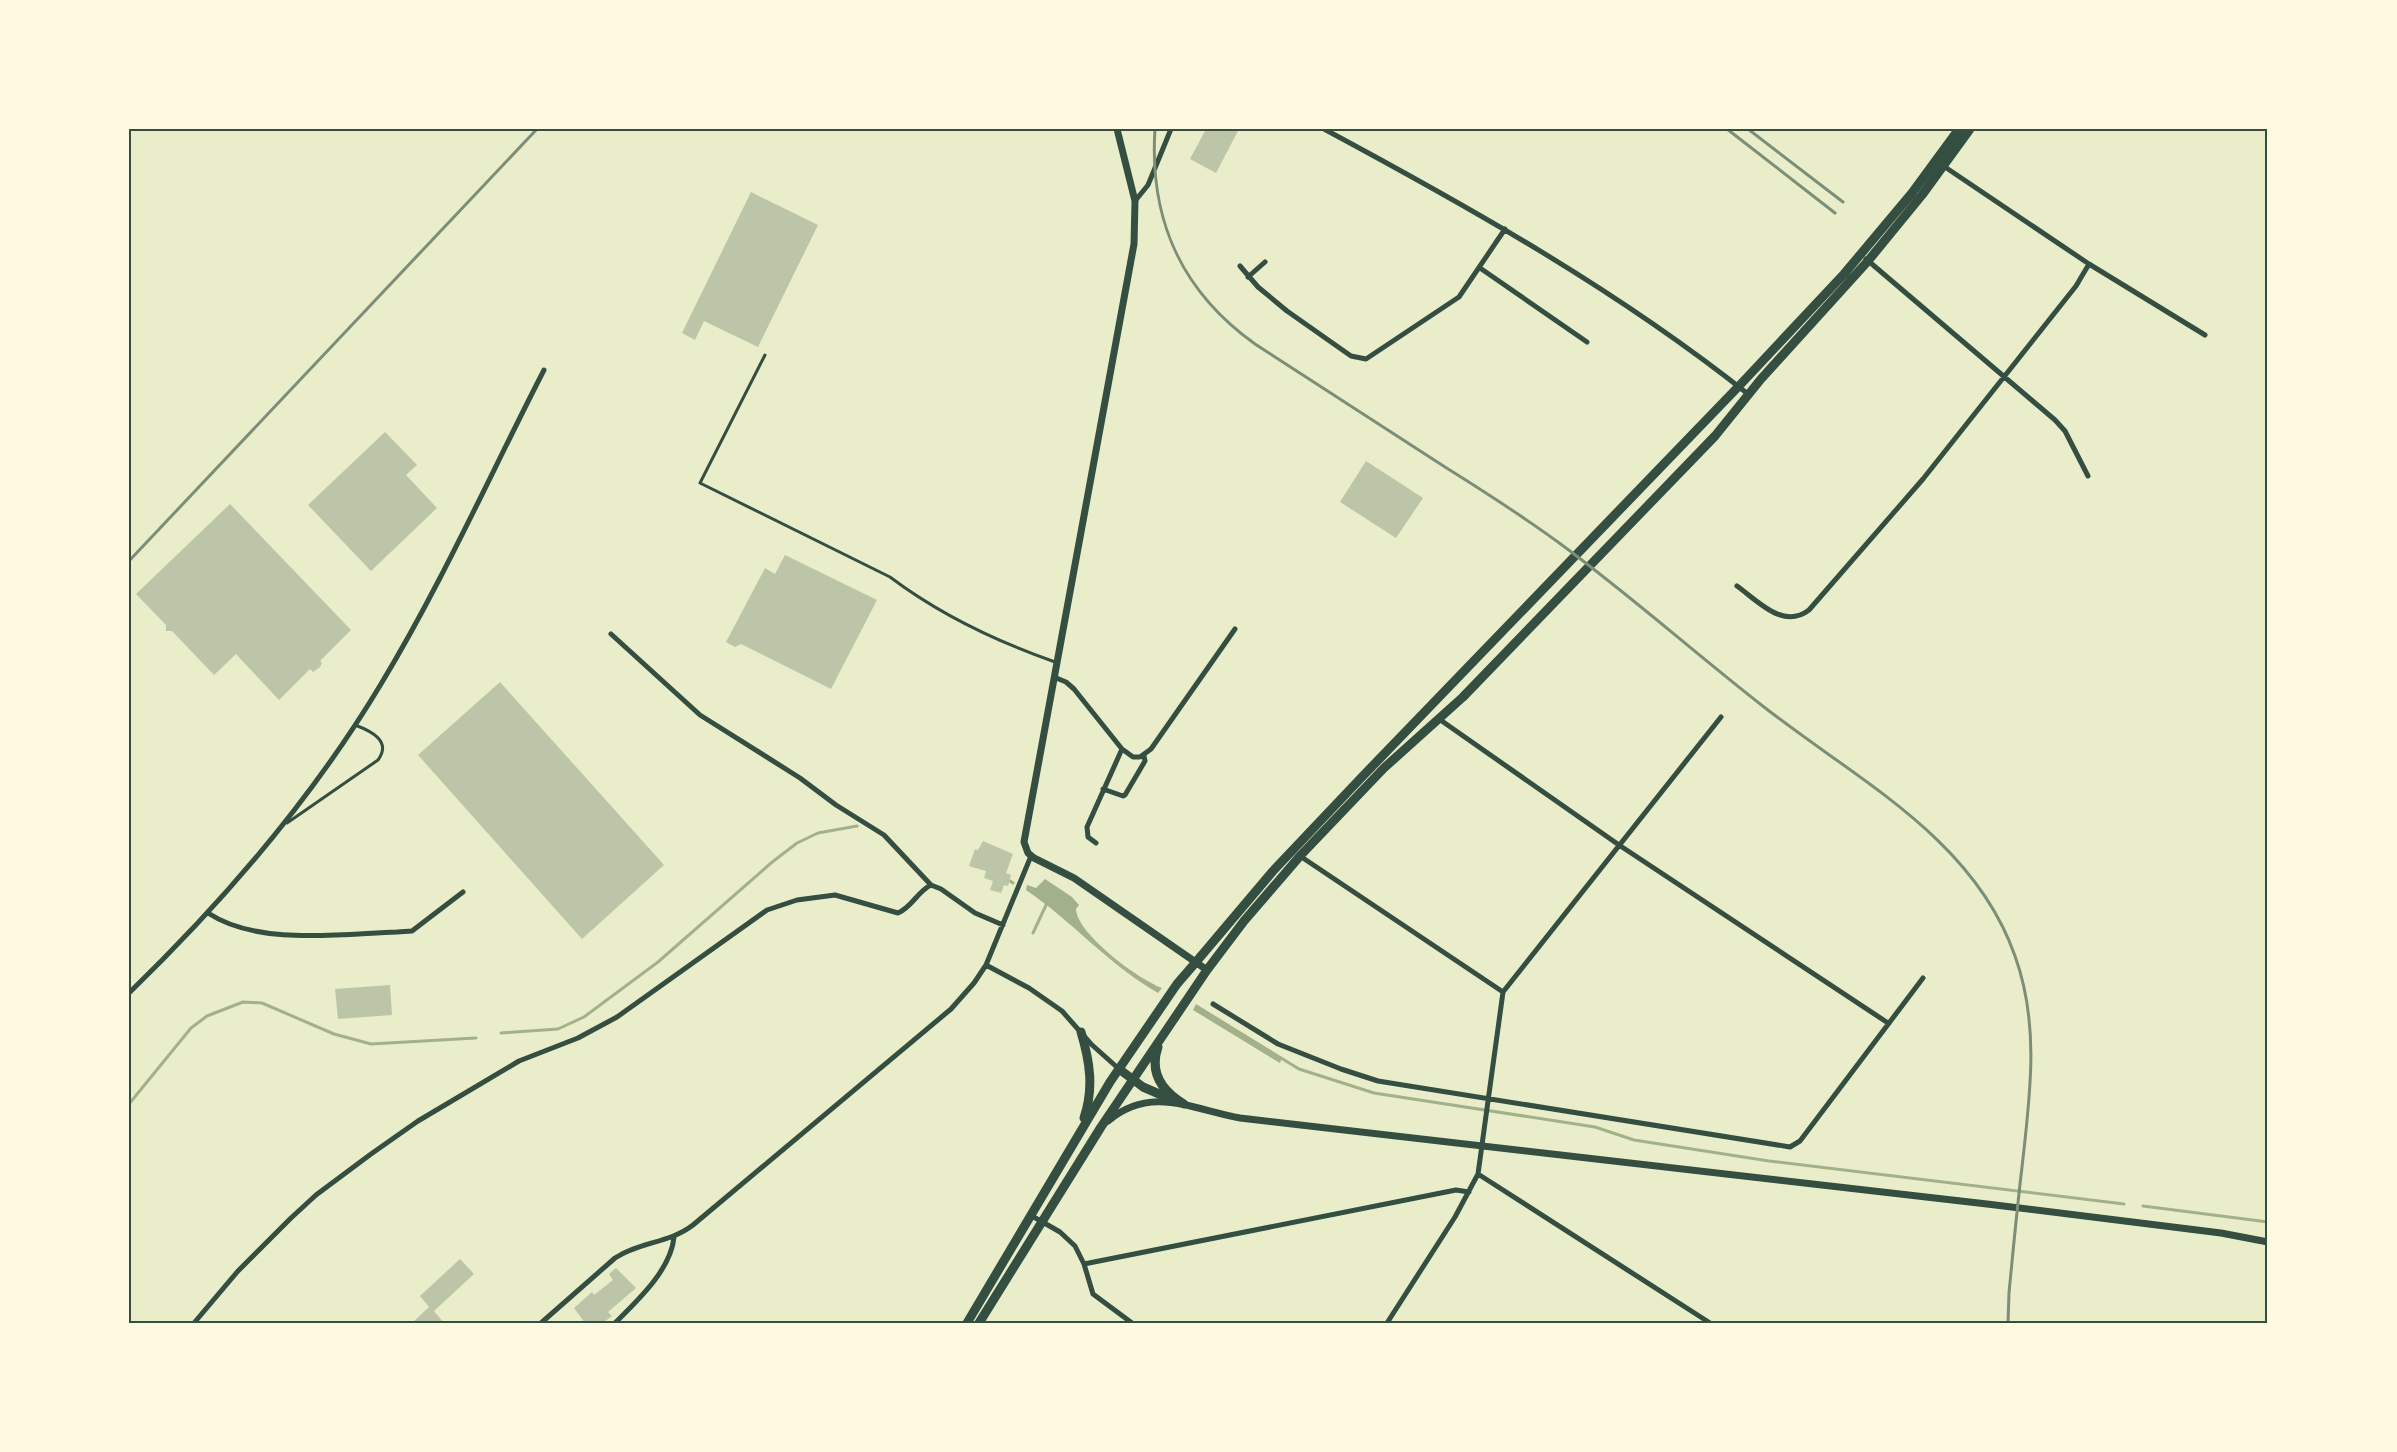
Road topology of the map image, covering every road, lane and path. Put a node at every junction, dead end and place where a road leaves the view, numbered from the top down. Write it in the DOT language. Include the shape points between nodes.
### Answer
graph roads {
  1 [pos="1118,129"];
  2 [pos="1171,129"];
  3 [pos="1324,129"];
  4 [pos="1959,129"];
  5 [pos="1970,129"];
  6 [pos="1940,163"];
  7 [pos="1135,201"];
  8 [pos="1505,229"];
  9 [pos="1864,258"];
  10 [pos="1264,262"];
  11 [pos="2089,264"];
  12 [pos="1240,266"];
  13 [pos="1480,268"];
  14 [pos="1248,277"];
  15 [pos="2205,335"];
  16 [pos="1587,342"];
  17 [pos="765,355"];
  18 [pos="544,370"];
  19 [pos="2004,377"];
  20 [pos="1739,386"];
  21 [pos="1748,394"];
  22 [pos="2088,476"];
  23 [pos="1737,586"];
  24 [pos="1235,629"];
  25 [pos="611,634"];
  26 [pos="1057,662"];
  27 [pos="1054,677"];
  28 [pos="1721,717"];
  29 [pos="1439,719"];
  30 [pos="355,725"];
  31 [pos="1122,749"];
  32 [pos="1144,756"];
  33 [pos="1103,789"];
  34 [pos="283,826"];
  35 [pos="1096,843"];
  36 [pos="1618,845"];
  37 [pos="1297,853"];
  38 [pos="1031,856"];
  39 [pos="931,885"];
  40 [pos="463,892"];
  41 [pos="208,913"];
  42 [pos="1003,925"];
  43 [pos="1196,962"];
  44 [pos="986,965"];
  45 [pos="1207,970"];
  46 [pos="1923,978"];
  47 [pos="1503,992"];
  48 [pos="129,993"];
  49 [pos="1213,1004"];
  50 [pos="1888,1023"];
  51 [pos="1081,1032"];
  52 [pos="1164,1034"];
  53 [pos="1119,1069"];
  54 [pos="1133,1080"];
  55 [pos="1488,1100"];
  56 [pos="1184,1104"];
  57 [pos="1101,1127"];
  58 [pos="1080,1132"];
  59 [pos="1481,1146"];
  60 [pos="1479,1174"];
  61 [pos="1469,1192"];
  62 [pos="1032,1216"];
  63 [pos="1042,1221"];
  64 [pos="674,1237"];
  65 [pos="2268,1242"];
  66 [pos="1084,1264"];
  67 [pos="194,1323"];
  68 [pos="541,1323"];
  69 [pos="615,1323"];
  70 [pos="968,1323"];
  71 [pos="979,1323"];
  72 [pos="1132,1323"];
  73 [pos="1387,1323"];
  74 [pos="1710,1323"];
  1 -- 7 [label="street"];
  2 -- 7 [label="street" via="1148,184"];
  3 -- 8 [label="street"];
  4 -- 6 [label="main road"];
  5 -- 6 [label="main road"];
  6 -- 9 [label="main road"];
  6 -- 11 [label="street"];
  7 -- 26 [label="street" via="1134,244"];
  8 -- 13 [label="street"];
  8 -- 20 [label="street" via="1675,338"];
  9 -- 19 [label="street"];
  9 -- 20 [label="main road"];
  9 -- 21 [label="main road"];
  10 -- 14 [label="street"];
  11 -- 15 [label="street"];
  11 -- 19 [label="street"];
  12 -- 14 [label="street"];
  13 -- 14 [label="street" via="1455,300 1366,359 1344,352 1274,302"];
  13 -- 16 [label="street"];
  17 -- 26 [label="lane" via="700,483 890,577 917,597 962,620"];
  18 -- 30 [label="street" via="429,600"];
  19 -- 22 [label="street" via="2060,424"];
  19 -- 23 [label="street" via="1923,479 1802,615 1778,615"];
  20 -- 21 [label="street"];
  20 -- 37 [label="main road"];
  21 -- 29 [label="main road" via="1715,436"];
  24 -- 32 [label="street"];
  25 -- 39 [label="street" via="699,715 884,834"];
  26 -- 27 [label="street"];
  27 -- 31 [label="street" via="1074,689"];
  27 -- 38 [label="street" via="1024,842"];
  28 -- 36 [label="street"];
  29 -- 36 [label="street"];
  29 -- 37 [label="main road"];
  30 -- 34 [label="street"];
  30 -- 34 [label="lane" via="380,739 383,748 378,760"];
  31 -- 32 [label="street" via="1133,757"];
  31 -- 33 [label="street"];
  32 -- 33 [label="street" via="1145,761 1125,795"];
  33 -- 35 [label="street" via="1086,833"];
  34 -- 41 [label="street"];
  36 -- 47 [label="street"];
  36 -- 50 [label="street"];
  37 -- 43 [label="main road"];
  37 -- 45 [label="main road"];
  37 -- 47 [label="street"];
  38 -- 42 [label="street"];
  38 -- 43 [label="street" via="1074,878"];
  39 -- 42 [label="street" via="969,910"];
  39 -- 67 [label="street" via="905,910 894,914 843,897 825,896 767,910 617,1017 578,1038 519,1061 371,1154 291,1218"];
  40 -- 41 [label="street" via="412,931 273,934 226,922"];
  41 -- 48 [label="street"];
  42 -- 44 [label="street"];
  43 -- 45 [label="street"];
  43 -- 53 [label="main road"];
  44 -- 51 [label="street" via="1053,1004"];
  44 -- 64 [label="street" via="967,993 939,1019"];
  45 -- 52 [label="main road"];
  46 -- 50 [label="street"];
  47 -- 55 [label="street"];
  49 -- 55 [label="street" via="1278,1044 1341,1069 1378,1081"];
  50 -- 55 [label="street" via="1800,1141 1790,1147"];
  51 -- 53 [label="street"];
  51 -- 58 [label="main road" via="1091,1083"];
  52 -- 54 [label="main road"];
  52 -- 56 [label="main road" via="1156,1050 1156,1074 1167,1092"];
  53 -- 54 [label="main road"];
  53 -- 58 [label="main road"];
  54 -- 56 [label="main road"];
  54 -- 57 [label="main road"];
  55 -- 59 [label="street"];
  56 -- 57 [label="street" via="1140,1103"];
  56 -- 59 [label="street" via="1240,1118"];
  57 -- 63 [label="main road"];
  58 -- 62 [label="main road"];
  59 -- 60 [label="street"];
  59 -- 65 [label="street" via="1987,1204"];
  60 -- 61 [label="street"];
  60 -- 74 [label="street"];
  61 -- 66 [label="street" via="1457,1190"];
  61 -- 73 [label="street"];
  62 -- 63 [label="street"];
  62 -- 70 [label="main road"];
  63 -- 66 [label="street" via="1075,1246"];
  63 -- 71 [label="main road"];
  64 -- 68 [label="street" via="615,1258"];
  64 -- 69 [label="street" via="672,1250 649,1288"];
  66 -- 72 [label="street" via="1093,1294"];
}
